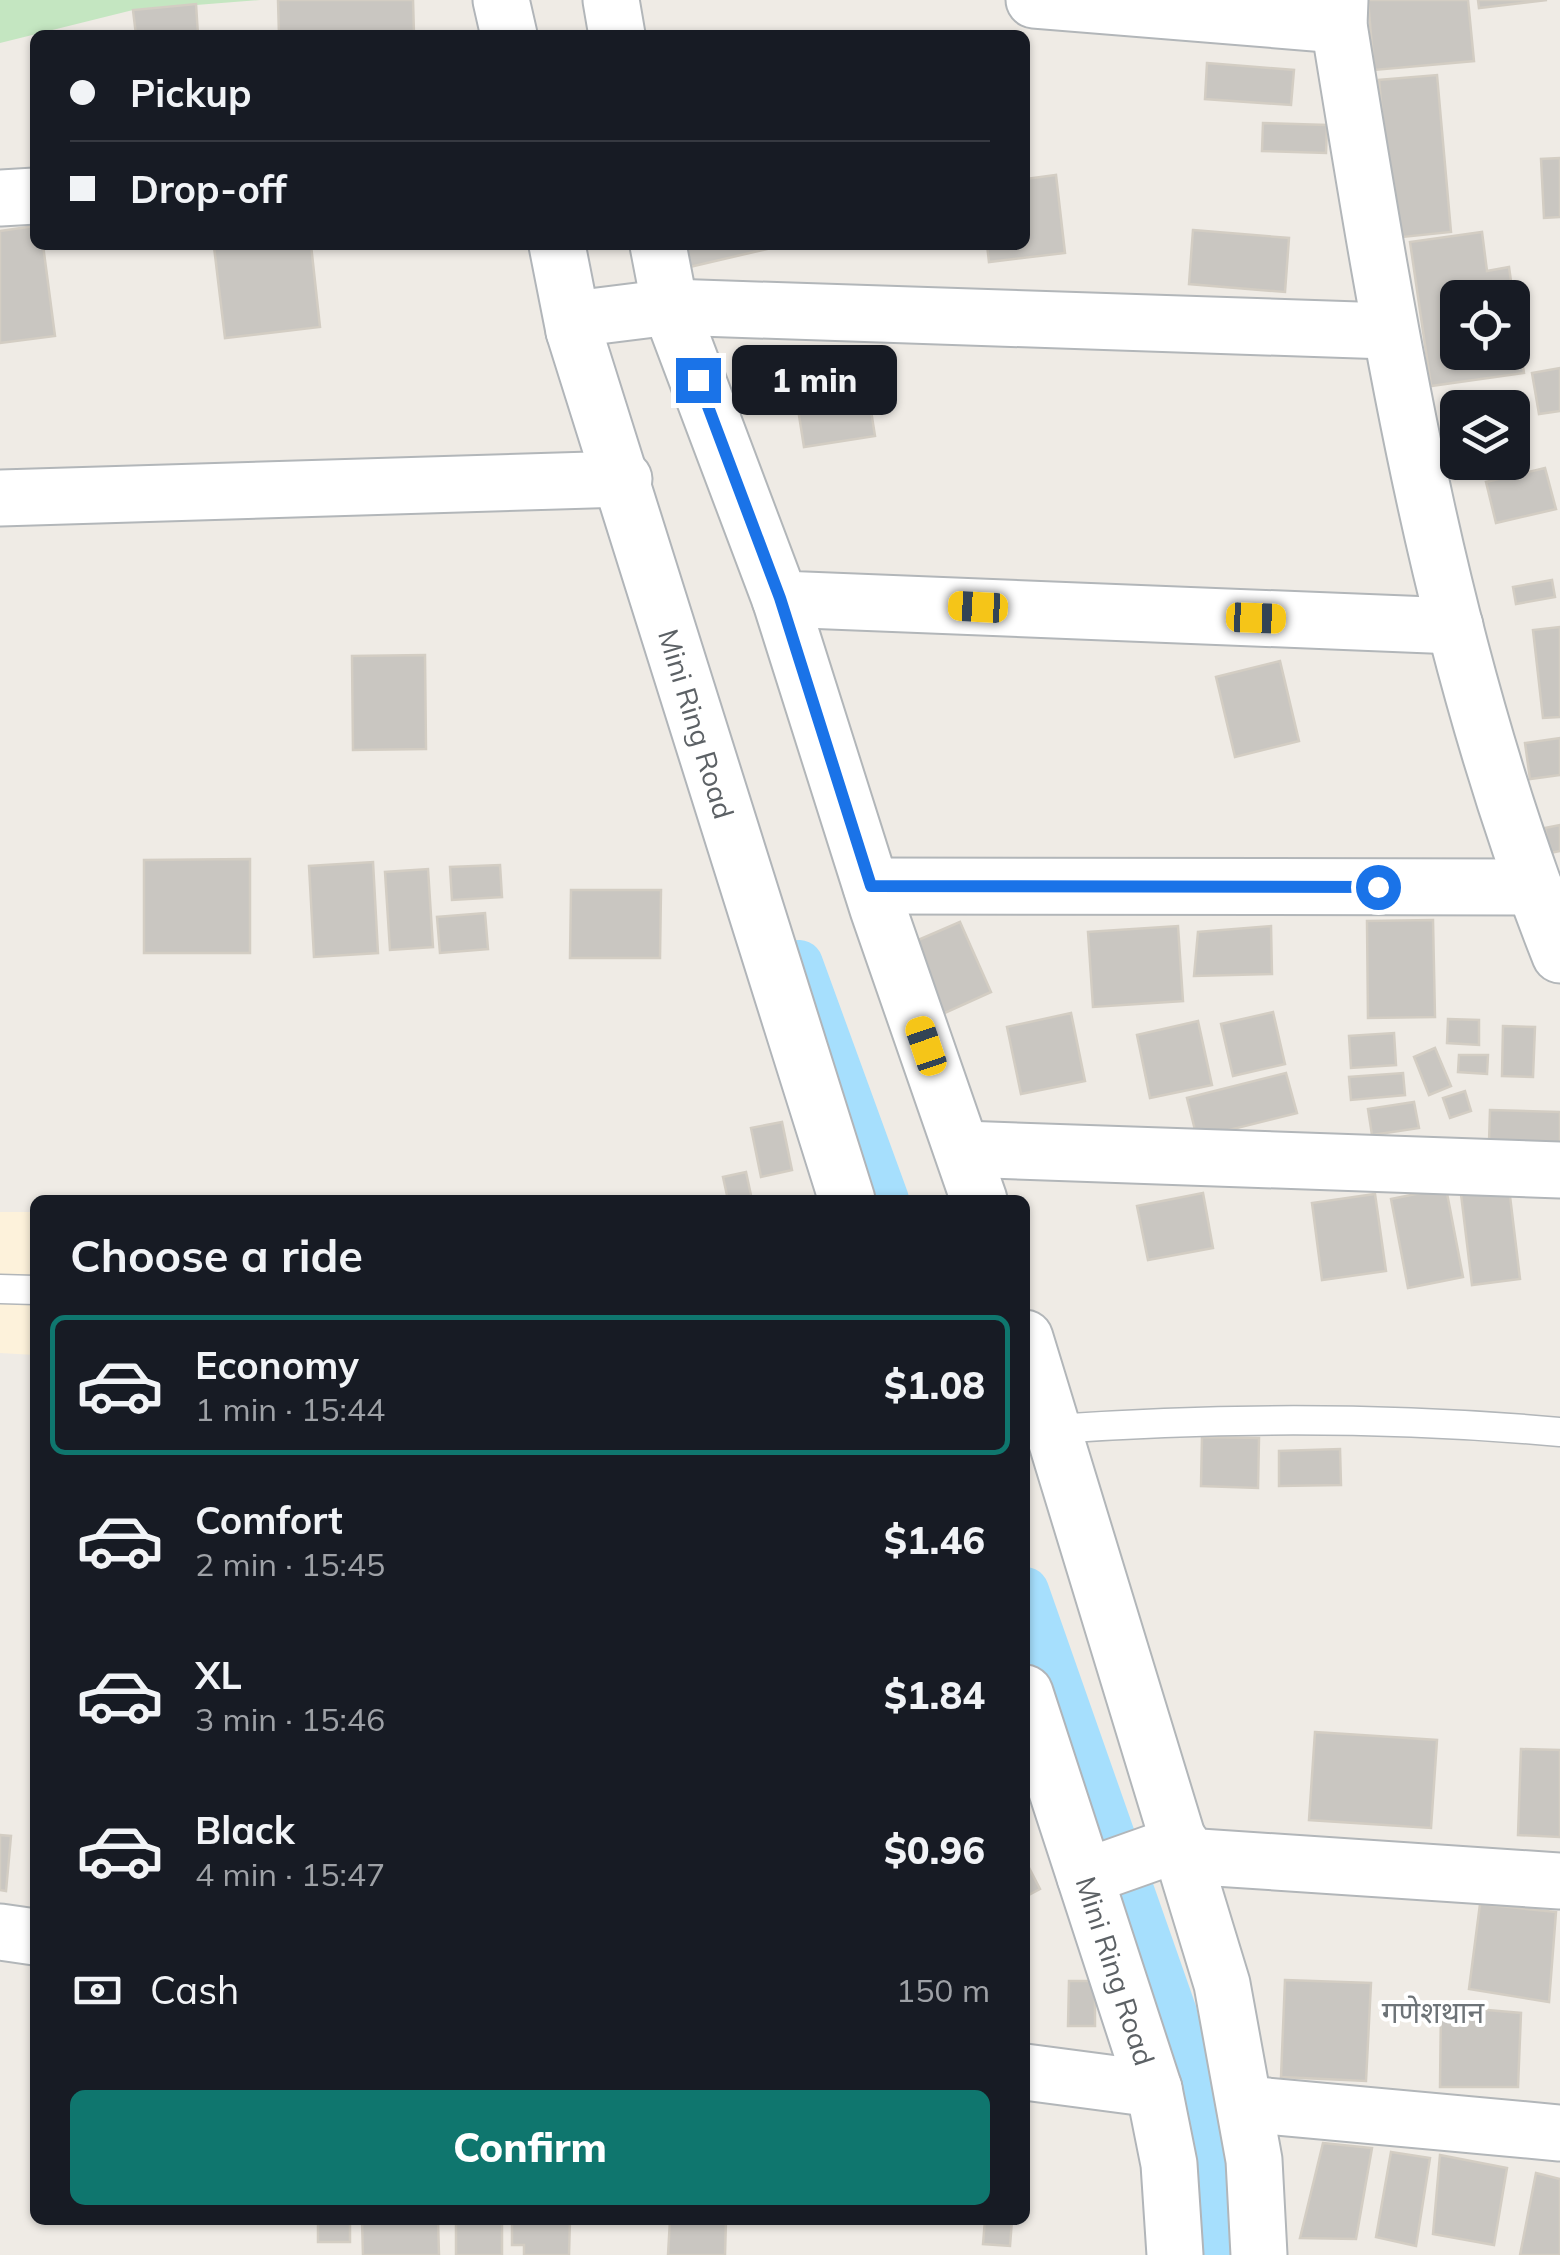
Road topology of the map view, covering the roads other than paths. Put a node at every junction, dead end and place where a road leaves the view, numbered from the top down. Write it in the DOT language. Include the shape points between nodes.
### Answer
graph roads {
  1 [pos="501,0"];
  2 [pos="610,0"];
  3 [pos="1034,0"];
  4 [pos="1340,12"];
  5 [pos="508,30"];
  6 [pos="616,30"];
  7 [pos="30,196"];
  8 [pos="0,198"];
  9 [pos="558,250"];
  10 [pos="658,250"];
  11 [pos="660,309"];
  12 [pos="578,324"];
  13 [pos="1388,331"];
  14 [pos="624,479"];
  15 [pos="0,498"];
  16 [pos="780,598"];
  17 [pos="1454,626"];
  18 [pos="871,886"];
  19 [pos="1534,887"];
  20 [pos="1560,954"];
  21 [pos="962,1149"];
  22 [pos="1560,1170"];
  23 [pos="845,1195"];
  24 [pos="977,1195"];
  25 [pos="0,1289"];
  26 [pos="30,1290"];
  27 [pos="1030,1353"];
  28 [pos="1056,1429"];
  29 [pos="1560,1432"];
  30 [pos="1030,1707"];
  31 [pos="1177,1849"];
  32 [pos="1092,1874"];
  33 [pos="1560,1881"];
  34 [pos="0,1932"];
  35 [pos="30,1936"];
  36 [pos="1030,2073"];
  37 [pos="1154,2089"];
  38 [pos="1244,2104"];
  39 [pos="1560,2133"];
  40 [pos="1175,2255"];
  41 [pos="1258,2255"];
  1 -- 5 [label="street"];
  2 -- 6 [label="street"];
  3 -- 4 [label="street"];
  4 -- 13 [label="street"];
  7 -- 8 [label="street"];
  9 -- 12 [label="street, Mini Ring Road"];
  10 -- 11 [label="street"];
  11 -- 12 [label="street"];
  11 -- 13 [label="street"];
  11 -- 16 [label="street"];
  12 -- 14 [label="street, Mini Ring Road"];
  13 -- 17 [label="street"];
  14 -- 15 [label="street"];
  14 -- 23 [label="street, Mini Ring Road"];
  16 -- 17 [label="street"];
  16 -- 18 [label="street"];
  17 -- 19 [label="street"];
  18 -- 19 [label="street"];
  18 -- 21 [label="street"];
  19 -- 20 [label="street"];
  21 -- 22 [label="street"];
  21 -- 24 [label="street"];
  25 -- 26 [label="lane"];
  27 -- 28 [label="street"];
  28 -- 29 [label="lane" via="1188,1419"];
  28 -- 31 [label="street"];
  30 -- 32 [label="street, Mini Ring Road"];
  31 -- 32 [label="street"];
  31 -- 33 [label="street"];
  31 -- 38 [label="street" via="1222,1984"];
  32 -- 37 [label="street, Mini Ring Road"];
  34 -- 35 [label="street"];
  36 -- 37 [label="street"];
  37 -- 40 [label="street, Mini Ring Road" via="1169,2164"];
  38 -- 39 [label="street"];
  38 -- 41 [label="street"];
}
